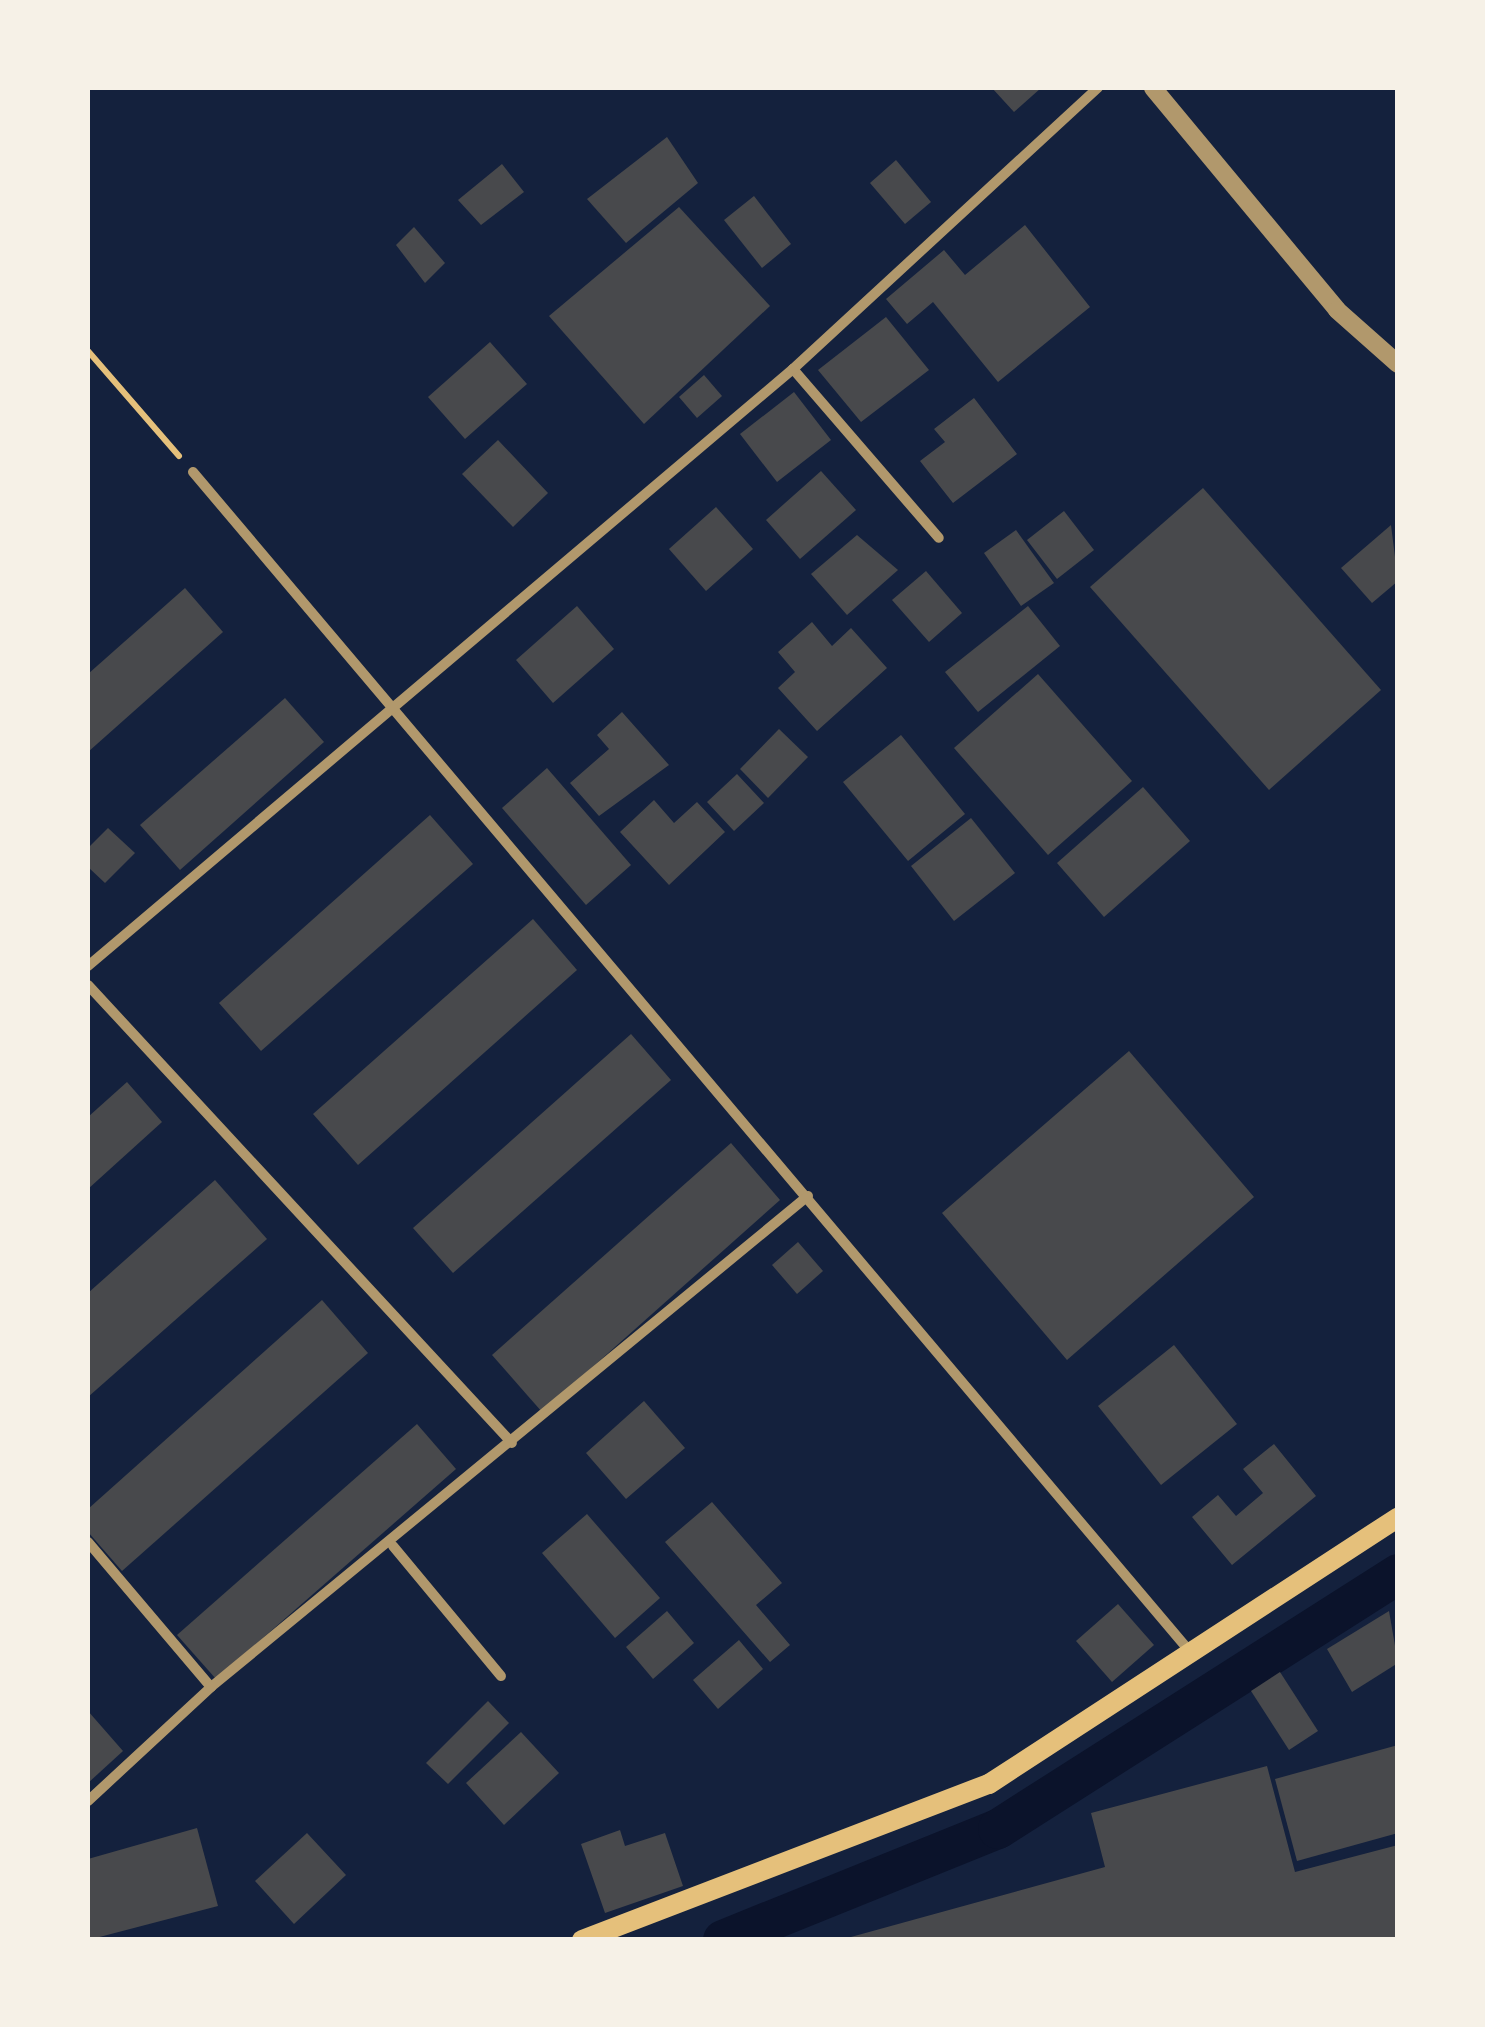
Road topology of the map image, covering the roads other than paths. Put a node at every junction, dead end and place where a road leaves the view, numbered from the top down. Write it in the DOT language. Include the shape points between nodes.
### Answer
graph roads {
  1 [pos="1098,88"];
  2 [pos="1153,88"];
  3 [pos="1398,364"];
  4 [pos="793,369"];
  5 [pos="193,472"];
  6 [pos="940,538"];
  7 [pos="394,708"];
  8 [pos="88,946"];
  9 [pos="92,961"];
  10 [pos="88,986"];
  11 [pos="808,1196"];
  12 [pos="512,1443"];
  13 [pos="1398,1516"];
  14 [pos="88,1542"];
  15 [pos="392,1546"];
  16 [pos="1195,1657"];
  17 [pos="502,1676"];
  18 [pos="211,1687"];
  19 [pos="88,1801"];
  20 [pos="582,1940"];
  1 -- 4 [label="street"];
  2 -- 3 [label="street" via="1337,310"];
  4 -- 6 [label="street"];
  4 -- 7 [label="street"];
  5 -- 7 [label="street"];
  7 -- 9 [label="street"];
  7 -- 11 [label="street"];
  8 -- 9 [label="street"];
  10 -- 12 [label="street"];
  11 -- 12 [label="street"];
  11 -- 16 [label="street"];
  12 -- 15 [label="street"];
  13 -- 16 [label="main road"];
  14 -- 18 [label="street"];
  15 -- 17 [label="street"];
  15 -- 18 [label="street"];
  16 -- 20 [label="main road" via="989,1784"];
  18 -- 19 [label="street"];
}
